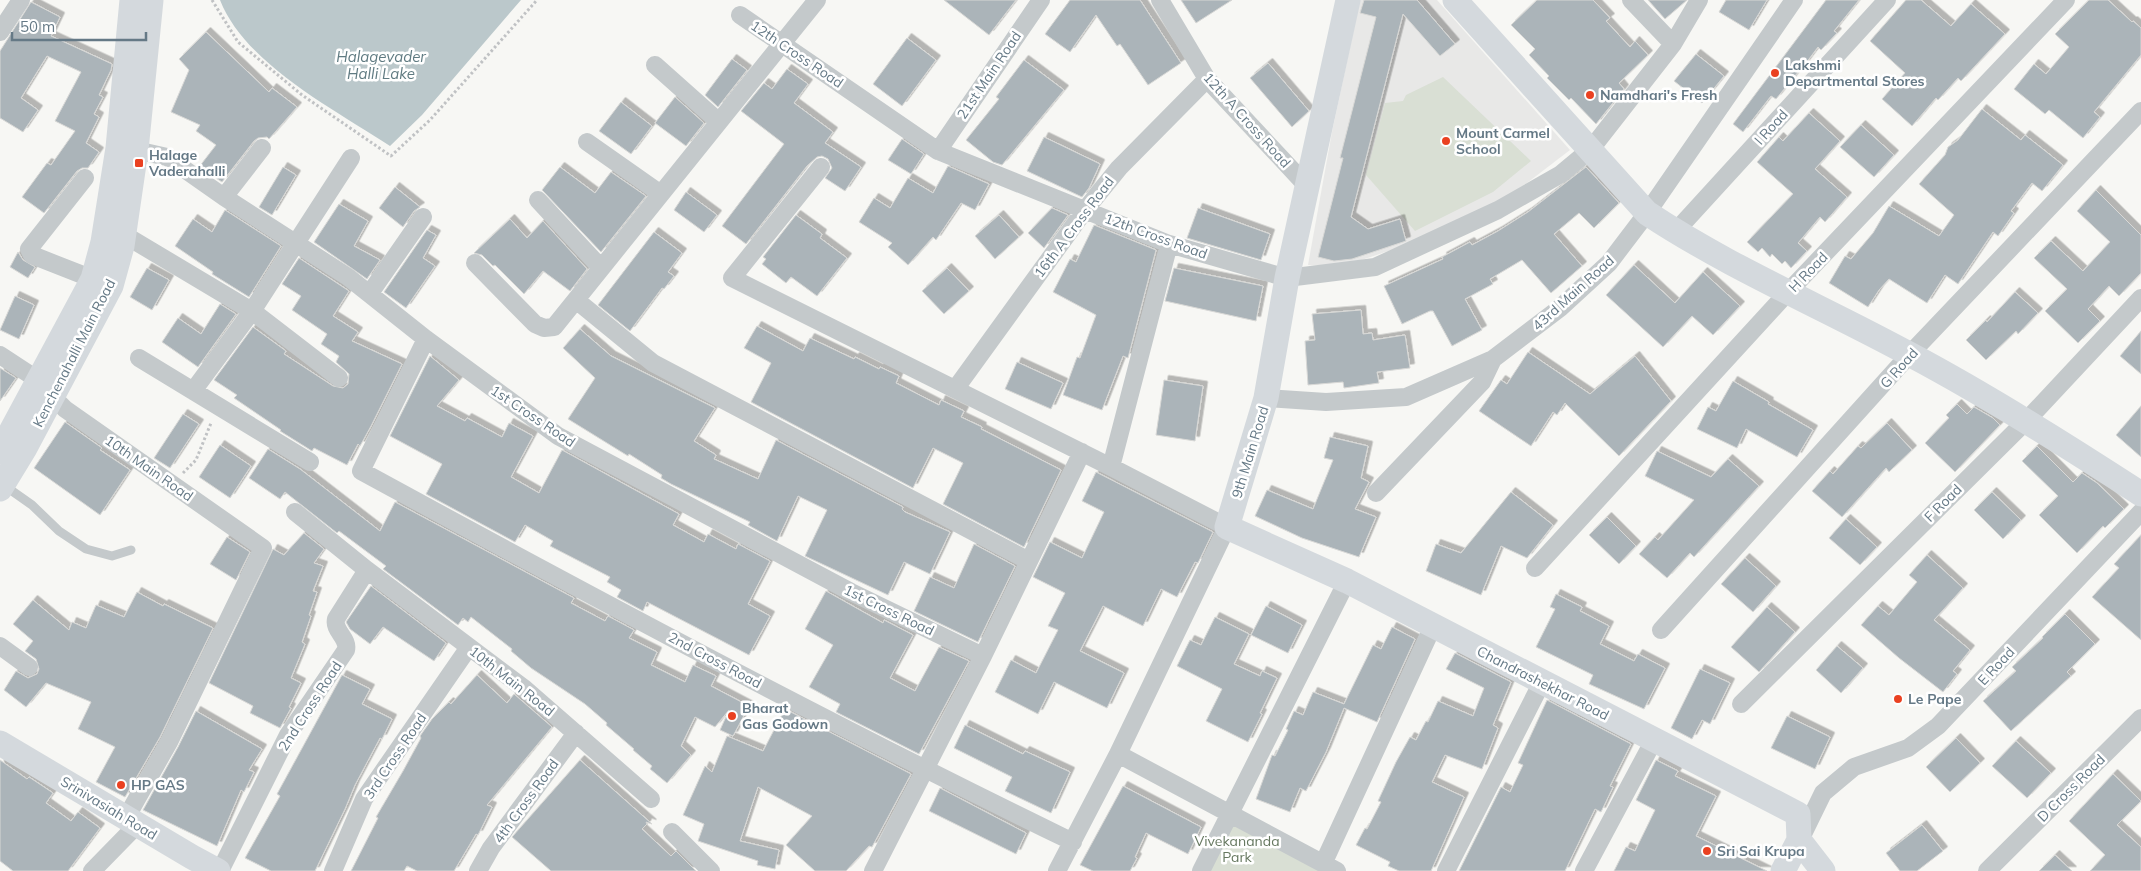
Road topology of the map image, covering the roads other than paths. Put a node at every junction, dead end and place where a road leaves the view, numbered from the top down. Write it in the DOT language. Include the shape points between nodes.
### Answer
graph roads {
  1 [pos="21,0"];
  2 [pos="132,0"];
  3 [pos="151,0"];
  4 [pos="817,0"];
  5 [pos="1041,0"];
  6 [pos="1160,0"];
  7 [pos="1348,0"];
  8 [pos="1455,0"];
  9 [pos="1631,0"];
  10 [pos="1698,0"];
  11 [pos="1794,0"];
  12 [pos="1887,0"];
  13 [pos="2066,0"];
  14 [pos="740,15"];
  15 [pos="0,32"];
  16 [pos="783,44"];
  17 [pos="1673,44"];
  18 [pos="655,65"];
  19 [pos="1207,78"];
  20 [pos="2141,111"];
  21 [pos="719,122"];
  22 [pos="587,142"];
  23 [pos="262,148"];
  24 [pos="1591,149"];
  25 [pos="136,150"];
  26 [pos="938,151"];
  27 [pos="352,158"];
  28 [pos="822,167"];
  29 [pos="85,178"];
  30 [pos="1307,186"];
  31 [pos="661,194"];
  32 [pos="224,198"];
  33 [pos="538,200"];
  34 [pos="1085,210"];
  35 [pos="1647,213"];
  36 [pos="424,217"];
  37 [pos="1675,232"];
  38 [pos="123,234"];
  39 [pos="295,243"];
  40 [pos="1169,244"];
  41 [pos="475,263"];
  42 [pos="601,268"];
  43 [pos="1287,278"];
  44 [pos="93,279"];
  45 [pos="1788,292"];
  46 [pos="370,293"];
  47 [pos="2141,298"];
  48 [pos="576,300"];
  49 [pos="252,311"];
  50 [pos="426,339"];
  51 [pos="1910,354"];
  52 [pos="0,355"];
  53 [pos="139,358"];
  54 [pos="1493,359"];
  55 [pos="339,378"];
  56 [pos="956,388"];
  57 [pos="45,390"];
  58 [pos="193,391"];
  59 [pos="1266,398"];
  60 [pos="2026,420"];
  61 [pos="0,452"];
  62 [pos="1082,452"];
  63 [pos="310,462"];
  64 [pos="1111,467"];
  65 [pos="1,487"];
  66 [pos="1376,493"];
  67 [pos="2141,494"];
  68 [pos="295,512"];
  69 [pos="2141,512"];
  70 [pos="1227,527"];
  71 [pos="131,550"];
  72 [pos="1029,561"];
  73 [pos="1535,568"];
  74 [pos="367,570"];
  75 [pos="1347,581"];
  76 [pos="1433,626"];
  77 [pos="1661,630"];
  78 [pos="0,646"];
  79 [pos="469,647"];
  80 [pos="984,656"];
  81 [pos="29,667"];
  82 [pos="1542,682"];
  83 [pos="1741,704"];
  84 [pos="2141,718"];
  85 [pos="576,732"];
  86 [pos="1654,740"];
  87 [pos="0,743"];
  88 [pos="1118,754"];
  89 [pos="924,770"];
  90 [pos="651,799"];
  91 [pos="1231,814"];
  92 [pos="132,822"];
  93 [pos="672,832"];
  94 [pos="1799,840"];
  95 [pos="1073,842"];
  96 [pos="1330,867"];
  97 [pos="92,871"];
  98 [pos="219,871"];
  99 [pos="333,871"];
  100 [pos="478,871"];
  101 [pos="711,871"];
  102 [pos="873,871"];
  103 [pos="1057,871"];
  104 [pos="1201,871"];
  105 [pos="1446,871"];
  106 [pos="1584,871"];
  107 [pos="1783,871"];
  108 [pos="1823,871"];
  109 [pos="1987,871"];
  1 -- 15 [label="street"];
  2 -- 44 [label="street, Kenchenahalli Main Road" via="118,148 103,242"];
  3 -- 25 [label="street, Kenchenahalli Main Road"];
  4 -- 16 [label="street"];
  5 -- 26 [label="street, 21st Main Road"];
  6 -- 19 [label="street, 12th A Cross Road"];
  7 -- 30 [label="street, 9th Main Road"];
  8 -- 24 [label="street"];
  9 -- 17 [label="street"];
  10 -- 17 [label="street, 12th Cross Road"];
  11 -- 35 [label="street, 43rd Main Road"];
  12 -- 37 [label="street, I Road"];
  13 -- 45 [label="street, H Road"];
  14 -- 16 [label="street, 12th Cross Road"];
  16 -- 21 [label="street"];
  16 -- 26 [label="street, 12th Cross Road"];
  17 -- 24 [label="street, 12th Cross Road"];
  18 -- 21 [label="street"];
  19 -- 30 [label="street, 12th A Cross Road"];
  19 -- 34 [label="street, 16th A Cross Road" via="1119,168"];
  20 -- 51 [label="street, G Road"];
  21 -- 31 [label="street"];
  22 -- 31 [label="street"];
  23 -- 32 [label="street"];
  24 -- 35 [label="street"];
  24 -- 43 [label="street, 12th Cross Road" via="1561,174 1498,210 1375,267"];
  25 -- 32 [label="street, 1st Cross Road" via="167,157"];
  25 -- 38 [label="street, Kenchenahalli Main Road"];
  26 -- 34 [label="street, 12th Cross Road"];
  27 -- 39 [label="street"];
  28 -- 56 [label="street" via="732,278"];
  29 -- 44 [label="street" via="29,249 32,255"];
  30 -- 43 [label="street, 9th Main Road"];
  31 -- 42 [label="street"];
  32 -- 39 [label="street, 1st Cross Road"];
  33 -- 42 [label="street"];
  34 -- 40 [label="street, 12th Cross Road"];
  34 -- 56 [label="street, 16th A Cross Road"];
  35 -- 37 [label="street"];
  35 -- 54 [label="street, 43rd Main Road" via="1609,263 1560,308"];
  36 -- 46 [label="street"];
  37 -- 45 [label="street"];
  38 -- 49 [label="street"];
  38 -- 57 [label="street, Kenchenahalli Main Road" via="111,286"];
  39 -- 46 [label="street, 1st Cross Road"];
  39 -- 49 [label="street"];
  40 -- 43 [label="street, 12th Cross Road"];
  40 -- 64 [label="street"];
  41 -- 48 [label="street" via="535,324 544,328 554,327"];
  42 -- 48 [label="street"];
  43 -- 59 [label="street, 9th Main Road"];
  44 -- 57 [label="street, Kenchenahalli Main Road"];
  45 -- 51 [label="street"];
  45 -- 73 [label="street, H Road"];
  46 -- 50 [label="street, 1st Cross Road"];
  47 -- 60 [label="street, F Road"];
  48 -- 72 [label="street" via="653,363"];
  49 -- 55 [label="street"];
  49 -- 58 [label="street"];
  50 -- 80 [label="street, 1st Cross Road" via="558,436 851,592"];
  50 -- 89 [label="street, 2nd Cross Road" via="362,471"];
  51 -- 60 [label="street"];
  51 -- 77 [label="street, G Road"];
  52 -- 57 [label="street, 10th Main Road"];
  53 -- 58 [label="street"];
  54 -- 59 [label="street, 43rd Main Road" via="1406,397 1326,402"];
  54 -- 66 [label="street" via="1482,382"];
  56 -- 62 [label="street"];
  57 -- 61 [label="street, Kenchenahalli Main Road"];
  57 -- 65 [label="street, Kenchenahalli Main Road"];
  57 -- 92 [label="street, 10th Main Road" via="65,409 263,548"];
  58 -- 63 [label="street"];
  59 -- 70 [label="street, 9th Main Road"];
  60 -- 67 [label="street"];
  60 -- 83 [label="street, F Road"];
  62 -- 64 [label="street"];
  62 -- 72 [label="street"];
  64 -- 70 [label="street"];
  65 -- 71 [label="lane" via="28,502 59,531 86,549 112,556"];
  68 -- 74 [label="street, 10th Main Road"];
  69 -- 94 [label="street, E Road" via="1938,726 1908,748 1854,767 1822,793"];
  70 -- 75 [label="street, Chandrashekhar Road"];
  70 -- 88 [label="street, 9th Main Road"];
  72 -- 80 [label="street"];
  74 -- 79 [label="street, 10th Main Road"];
  74 -- 98 [label="street, 2nd Cross Road" via="336,619 336,628 347,644 346,650 288,735"];
  75 -- 76 [label="street, Chandrashekhar Road"];
  75 -- 91 [label="street"];
  76 -- 82 [label="street, Chandrashekhar Road"];
  76 -- 96 [label="street"];
  78 -- 81 [label="street"];
  79 -- 85 [label="street, 10th Main Road"];
  79 -- 99 [label="street, 3rd Cross Road" via="364,799"];
  80 -- 89 [label="street"];
  82 -- 86 [label="street, Chandrashekhar Road"];
  82 -- 105 [label="street"];
  84 -- 109 [label="street, D Cross Road"];
  85 -- 90 [label="street, 10th Main Road"];
  85 -- 100 [label="street, 4th Cross Road" via="491,848"];
  86 -- 94 [label="street, Chandrashekhar Road" via="1798,814"];
  86 -- 106 [label="street"];
  87 -- 92 [label="street, Srinivasiah Road"];
  88 -- 91 [label="street"];
  88 -- 95 [label="street, 9th Main Road"];
  89 -- 95 [label="street, 2nd Cross Road"];
  89 -- 102 [label="street"];
  91 -- 96 [label="street"];
  91 -- 104 [label="street"];
  92 -- 97 [label="street"];
  92 -- 98 [label="street, Srinivasiah Road"];
  93 -- 101 [label="street"];
  94 -- 107 [label="street"];
  94 -- 108 [label="street"];
  95 -- 103 [label="street, 9th Main Road"];
}
